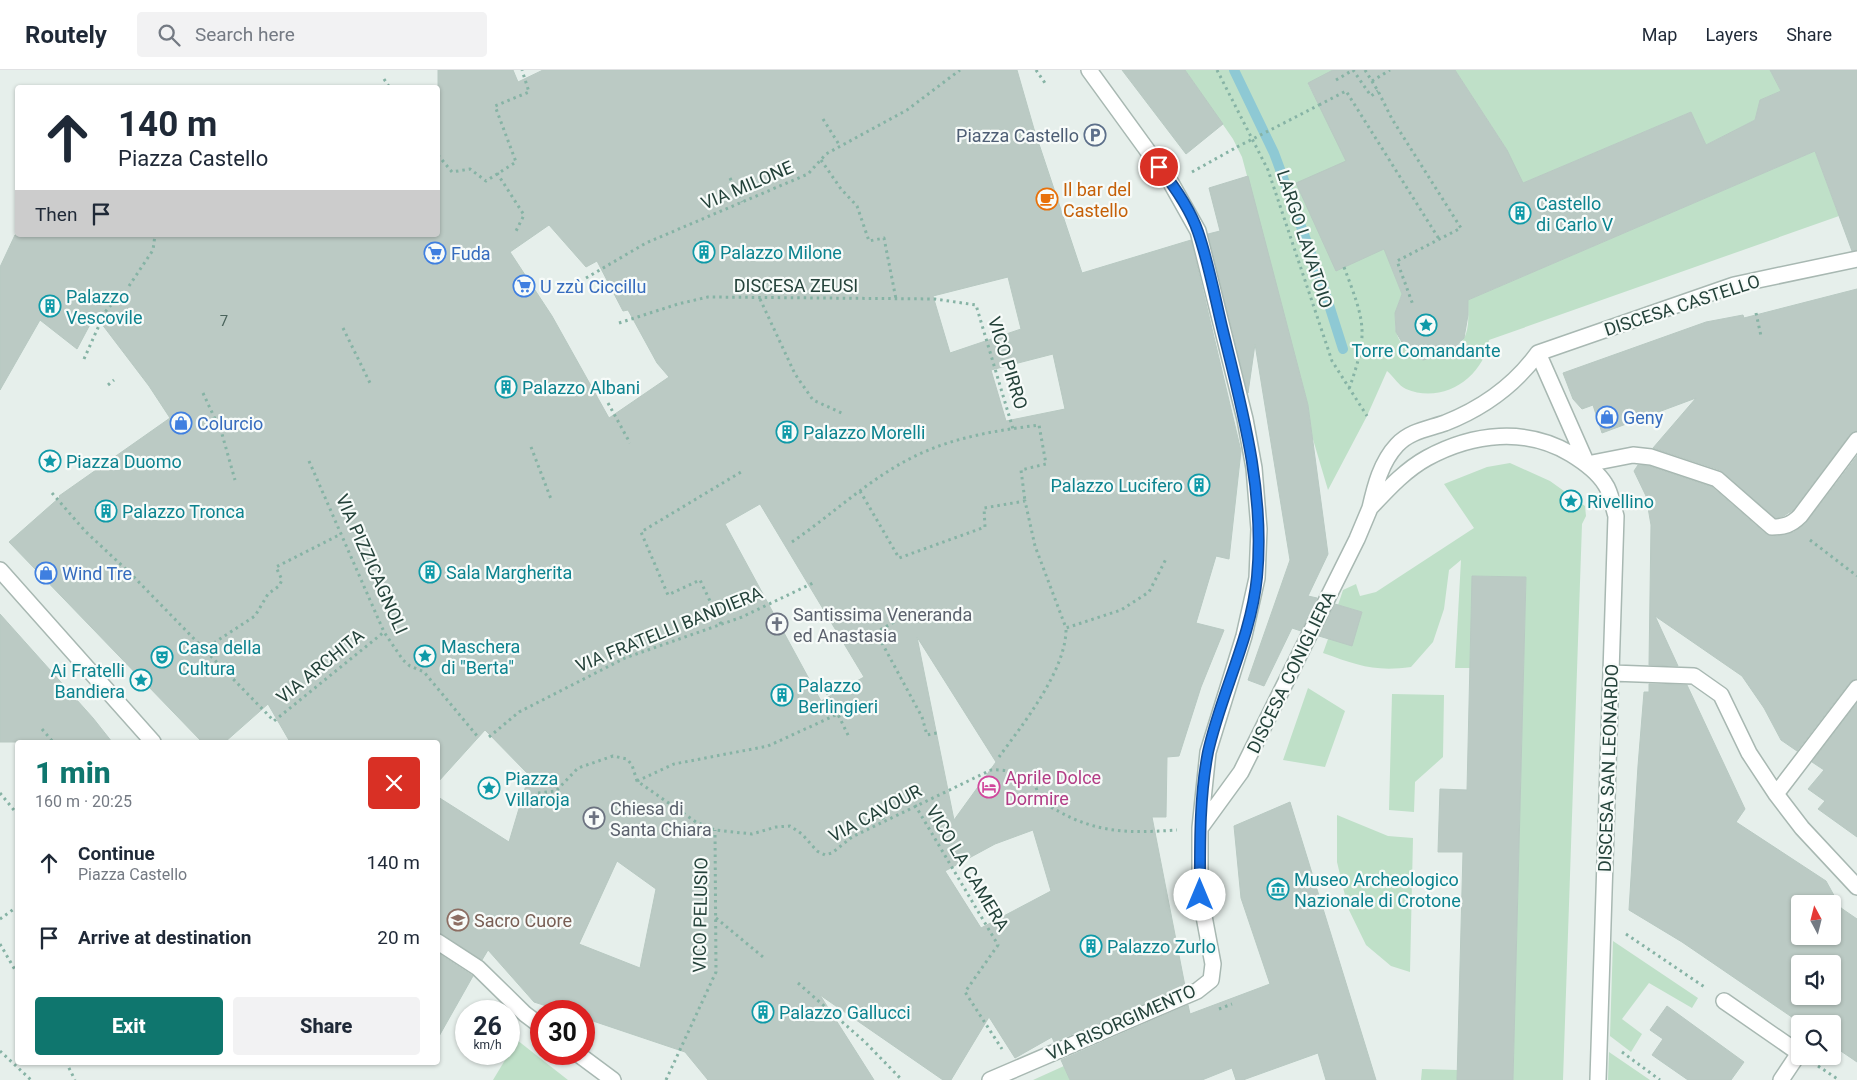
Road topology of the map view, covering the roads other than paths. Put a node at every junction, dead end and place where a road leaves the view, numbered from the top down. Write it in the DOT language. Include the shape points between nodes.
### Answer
graph roads {
  1 [pos="1089,70"];
  2 [pos="1857,259"];
  3 [pos="1538,353"];
  4 [pos="1857,440"];
  5 [pos="1587,464"];
  6 [pos="1370,508"];
  7 [pos="0,570"];
  8 [pos="1612,673"];
  9 [pos="1857,688"];
  10 [pos="151,740"];
  11 [pos="1776,794"];
  12 [pos="1200,828"];
  13 [pos="1857,887"];
  14 [pos="440,943"];
  15 [pos="1724,1000"];
  16 [pos="530,1018"];
  17 [pos="593,1065"];
  18 [pos="613,1080"];
  19 [pos="990,1080"];
  20 [pos="1598,1080"];
  21 [pos="1781,1080"];
  1 -- 12 [label="street, VIA RISORGIMENTO" via="1171,183 1198,231 1254,468 1259,528 1257,578 1244,636 1208,752"];
  2 -- 3 [label="street, DISCESA CASTELLO" via="1734,285"];
  3 -- 5 [label="street"];
  3 -- 6 [label="street, DISCESA CONIGLIERA" via="1523,374 1500,394 1444,423 1414,433 1397,445 1382,470"];
  4 -- 5 [label="street" via="1800,516 1783,527 1772,527 1717,479 1651,457 1633,454"];
  5 -- 6 [label="street" via="1539,440 1495,435 1468,441 1427,458 1389,488"];
  5 -- 8 [label="street, DISCESA SAN LEONARDO" via="1606,485 1616,516"];
  6 -- 12 [label="street, DISCESA CONIGLIERA" via="1242,772"];
  7 -- 10 [label="street"];
  8 -- 11 [label="street" via="1694,676 1721,695 1749,753"];
  8 -- 20 [label="street, DISCESA SAN LEONARDO"];
  9 -- 11 [label="street"];
  11 -- 13 [label="street" via="1802,828"];
  12 -- 19 [label="street, VIA RISORGIMENTO" via="1200,895 1213,964 1211,980 1197,991"];
  14 -- 16 [label="street" via="482,971"];
  15 -- 21 [label="street" via="1799,1053"];
  17 -- 18 [label="street"];
}
